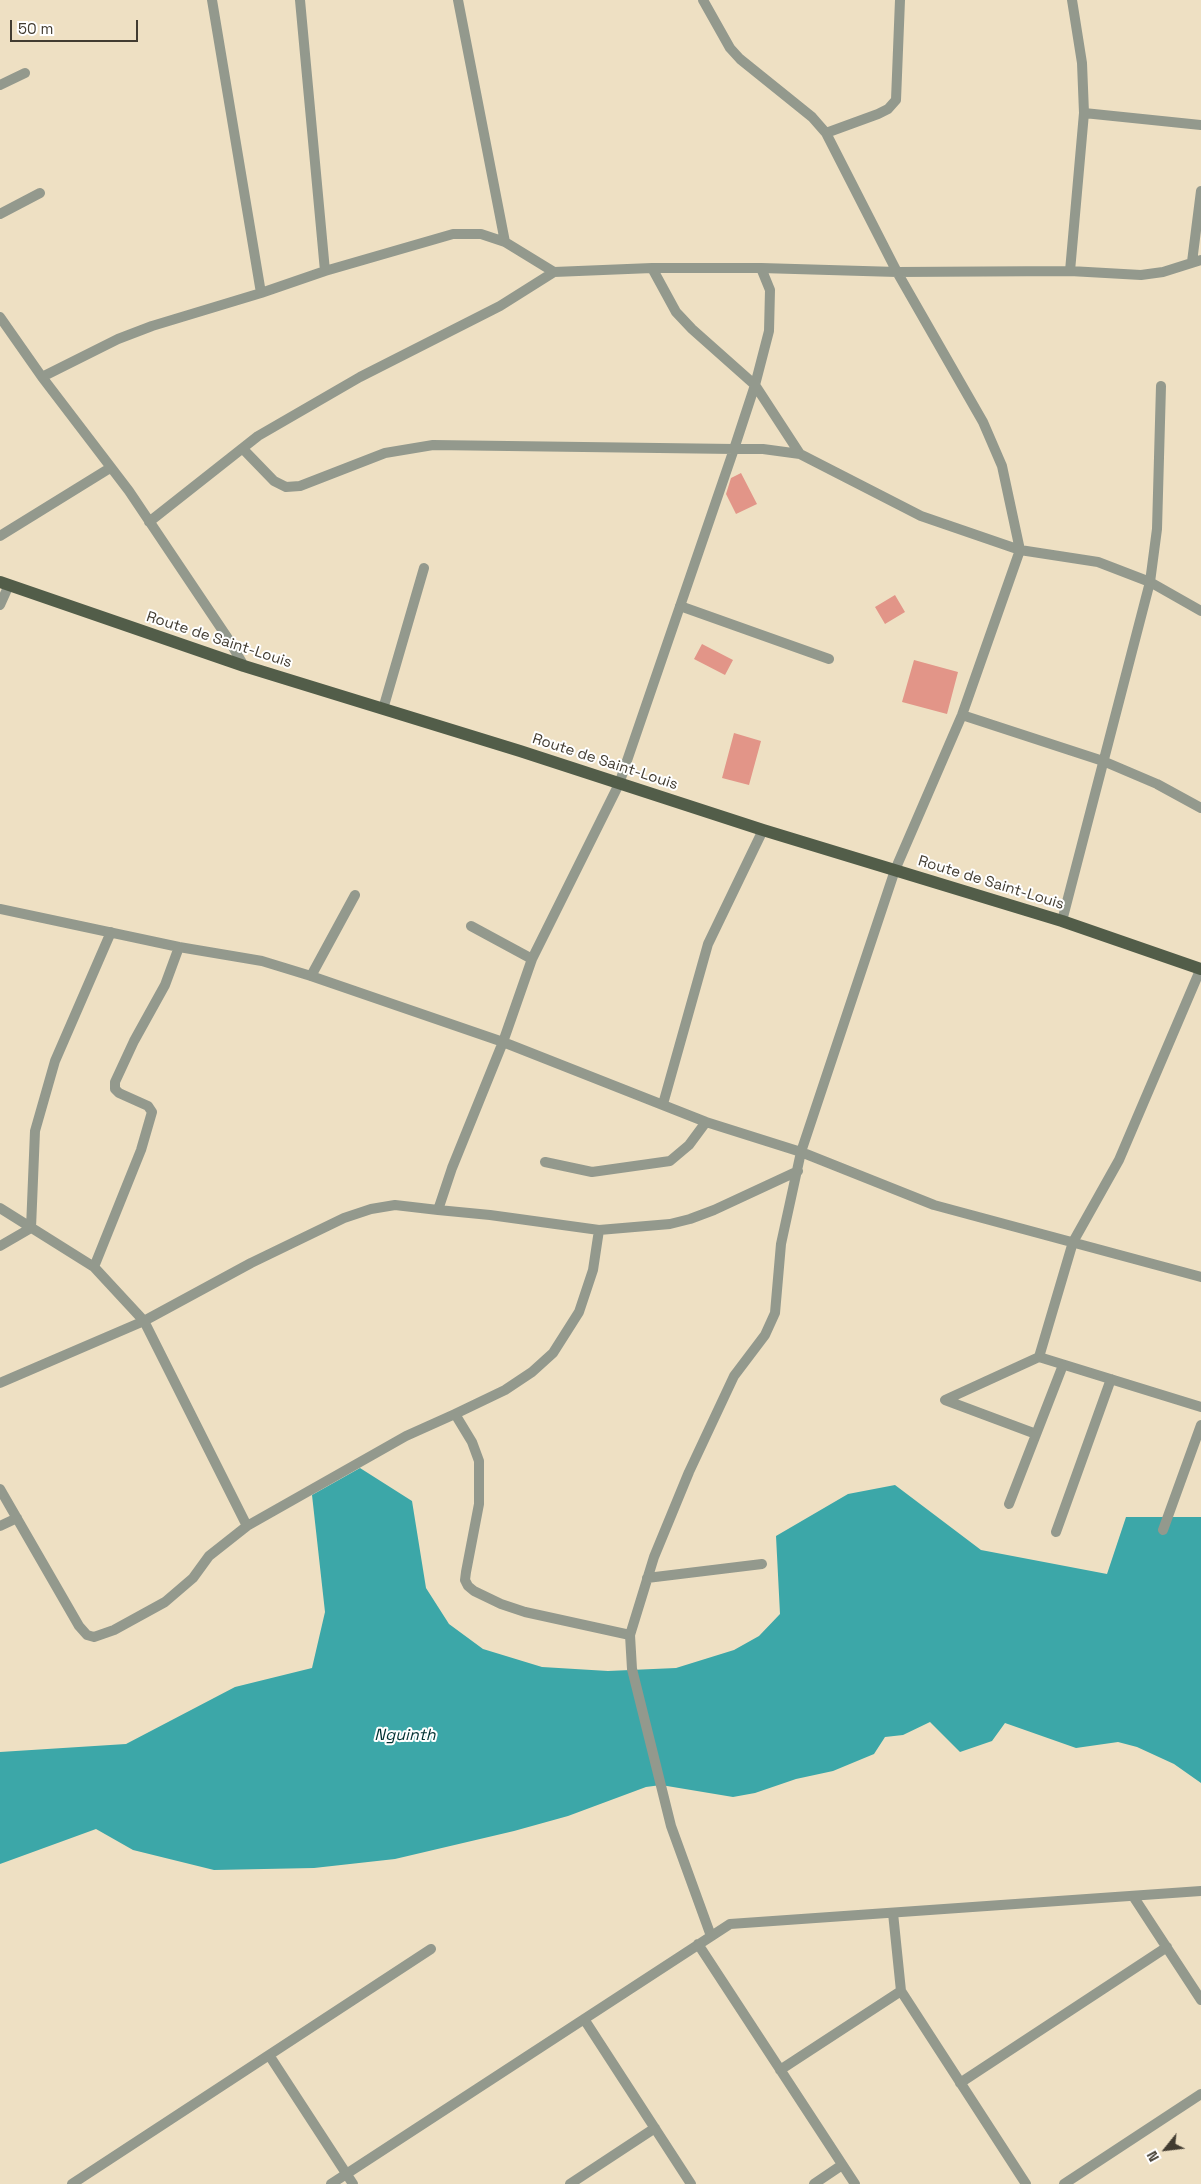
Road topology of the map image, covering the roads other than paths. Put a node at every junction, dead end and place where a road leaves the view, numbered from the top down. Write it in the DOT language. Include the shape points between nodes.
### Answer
graph roads {
  1 [pos="212,0"];
  2 [pos="300,0"];
  3 [pos="458,0"];
  4 [pos="703,0"];
  5 [pos="900,0"];
  6 [pos="1072,0"];
  7 [pos="25,73"];
  8 [pos="0,84"];
  9 [pos="1084,113"];
  10 [pos="1201,125"];
  11 [pos="826,134"];
  12 [pos="1201,191"];
  13 [pos="40,193"];
  14 [pos="0,214"];
  15 [pos="505,242"];
  16 [pos="1196,261"];
  17 [pos="652,268"];
  18 [pos="762,268"];
  19 [pos="326,271"];
  20 [pos="1070,271"];
  21 [pos="554,272"];
  22 [pos="897,272"];
  23 [pos="261,293"];
  24 [pos="0,317"];
  25 [pos="42,377"];
  26 [pos="755,385"];
  27 [pos="1161,386"];
  28 [pos="243,449"];
  29 [pos="734,449"];
  30 [pos="800,454"];
  31 [pos="110,468"];
  32 [pos="150,522"];
  33 [pos="0,536"];
  34 [pos="1020,550"];
  35 [pos="424,568"];
  36 [pos="1150,582"];
  37 [pos="4,583"];
  38 [pos="0,606"];
  39 [pos="680,606"];
  40 [pos="1201,611"];
  41 [pos="829,659"];
  42 [pos="244,666"];
  43 [pos="383,709"];
  44 [pos="962,715"];
  45 [pos="1103,761"];
  46 [pos="619,784"];
  47 [pos="1201,808"];
  48 [pos="763,830"];
  49 [pos="895,870"];
  50 [pos="355,895"];
  51 [pos="0,909"];
  52 [pos="1062,921"];
  53 [pos="472,926"];
  54 [pos="111,932"];
  55 [pos="180,947"];
  56 [pos="532,959"];
  57 [pos="1201,969"];
  58 [pos="311,976"];
  59 [pos="503,1042"];
  60 [pos="663,1104"];
  61 [pos="706,1122"];
  62 [pos="801,1152"];
  63 [pos="545,1162"];
  64 [pos="798,1171"];
  65 [pos="0,1208"];
  66 [pos="438,1210"];
  67 [pos="31,1228"];
  68 [pos="599,1230"];
  69 [pos="1072,1242"];
  70 [pos="0,1246"];
  71 [pos="94,1267"];
  72 [pos="1201,1277"];
  73 [pos="144,1321"];
  74 [pos="1039,1357"];
  75 [pos="1063,1365"];
  76 [pos="1111,1380"];
  77 [pos="0,1383"];
  78 [pos="1201,1407"];
  79 [pos="455,1414"];
  80 [pos="1201,1424"];
  81 [pos="1036,1434"];
  82 [pos="0,1489"];
  83 [pos="1009,1504"];
  84 [pos="17,1518"];
  85 [pos="0,1526"];
  86 [pos="247,1526"];
  87 [pos="1163,1530"];
  88 [pos="1056,1532"];
  89 [pos="762,1564"];
  90 [pos="647,1578"];
  91 [pos="630,1635"];
  92 [pos="1201,1891"];
  93 [pos="1132,1896"];
  94 [pos="893,1913"];
  95 [pos="711,1936"];
  96 [pos="698,1944"];
  97 [pos="1167,1947"];
  98 [pos="431,1949"];
  99 [pos="901,1991"];
  100 [pos="1201,2000"];
  101 [pos="584,2019"];
  102 [pos="269,2055"];
  103 [pos="780,2070"];
  104 [pos="960,2082"];
  105 [pos="1201,2094"];
  106 [pos="655,2128"];
  107 [pos="842,2165"];
  108 [pos="347,2174"];
  109 [pos="72,2184"];
  110 [pos="331,2184"];
  111 [pos="354,2184"];
  112 [pos="570,2184"];
  113 [pos="691,2184"];
  114 [pos="814,2184"];
  115 [pos="855,2184"];
  116 [pos="1026,2184"];
  117 [pos="1064,2184"];
  1 -- 23 [label="street"];
  2 -- 19 [label="street"];
  3 -- 15 [label="street"];
  4 -- 11 [label="street" via="730,48 740,59 812,117"];
  5 -- 11 [label="street" via="896,100 878,114"];
  6 -- 9 [label="street" via="1082,63"];
  7 -- 8 [label="street"];
  9 -- 10 [label="street"];
  9 -- 20 [label="street"];
  11 -- 22 [label="street"];
  12 -- 16 [label="street"];
  13 -- 14 [label="street"];
  15 -- 19 [label="street" via="481,234 453,234"];
  15 -- 21 [label="street"];
  16 -- 20 [label="street" via="1163,272 1141,275"];
  17 -- 18 [label="street"];
  17 -- 21 [label="street"];
  17 -- 26 [label="street" via="676,312"];
  18 -- 22 [label="street"];
  18 -- 26 [label="street" via="770,290 769,331"];
  19 -- 23 [label="street"];
  20 -- 22 [label="street"];
  21 -- 28 [label="street" via="500,306 360,377 258,436"];
  22 -- 34 [label="street" via="987,431 1002,466"];
  23 -- 25 [label="street" via="118,339"];
  24 -- 25 [label="street"];
  25 -- 31 [label="street"];
  26 -- 29 [label="street"];
  26 -- 30 [label="street"];
  27 -- 36 [label="street" via="1157,529"];
  28 -- 29 [label="street" via="274,481 286,487 300,486 385,453 433,445"];
  28 -- 32 [label="street"];
  29 -- 30 [label="street"];
  29 -- 39 [label="street"];
  30 -- 34 [label="street" via="921,516"];
  31 -- 32 [label="street"];
  31 -- 33 [label="street"];
  32 -- 42 [label="street"];
  34 -- 36 [label="street" via="1098,562"];
  34 -- 44 [label="street"];
  35 -- 43 [label="street"];
  36 -- 40 [label="street"];
  36 -- 45 [label="street"];
  37 -- 38 [label="street"];
  37 -- 42 [label="main road, Route de Saint-Louis"];
  39 -- 41 [label="street"];
  39 -- 46 [label="street"];
  42 -- 43 [label="main road, Route de Saint-Louis"];
  43 -- 46 [label="main road, Route de Saint-Louis"];
  44 -- 45 [label="street"];
  44 -- 49 [label="street"];
  45 -- 47 [label="street" via="1157,784"];
  45 -- 52 [label="street"];
  46 -- 48 [label="main road, Route de Saint-Louis"];
  46 -- 56 [label="street"];
  48 -- 49 [label="main road, Route de Saint-Louis"];
  48 -- 60 [label="street" via="708,944"];
  49 -- 52 [label="main road, Route de Saint-Louis"];
  49 -- 62 [label="street"];
  50 -- 58 [label="street"];
  51 -- 54 [label="street"];
  52 -- 57 [label="main road, Route de Saint-Louis"];
  53 -- 56 [label="street"];
  54 -- 55 [label="street"];
  54 -- 67 [label="street" via="55,1061 35,1131"];
  55 -- 58 [label="street" via="262,961"];
  55 -- 71 [label="street" via="165,984 115,1082 119,1093 148,1106 152,1112 142,1150"];
  56 -- 59 [label="street"];
  57 -- 69 [label="street" via="1120,1160"];
  58 -- 59 [label="street"];
  59 -- 60 [label="street"];
  59 -- 66 [label="street"];
  60 -- 61 [label="street"];
  61 -- 62 [label="street"];
  61 -- 63 [label="street" via="689,1145 670,1161 592,1172"];
  62 -- 64 [label="street"];
  62 -- 69 [label="street" via="934,1205"];
  64 -- 68 [label="street" via="690,1219 670,1224"];
  64 -- 90 [label="street" via="781,1244 775,1313 765,1335 734,1376 688,1472"];
  65 -- 67 [label="street"];
  66 -- 68 [label="street"];
  66 -- 73 [label="street" via="395,1205 344,1218 251,1263"];
  67 -- 70 [label="street"];
  67 -- 71 [label="street"];
  68 -- 79 [label="street" via="593,1270 579,1312 553,1353 505,1390"];
  69 -- 72 [label="street"];
  69 -- 74 [label="street"];
  71 -- 73 [label="street"];
  73 -- 77 [label="street"];
  73 -- 86 [label="street"];
  74 -- 75 [label="street"];
  74 -- 81 [label="street" via="945,1400"];
  75 -- 76 [label="street"];
  75 -- 81 [label="street"];
  76 -- 78 [label="street"];
  76 -- 88 [label="street"];
  79 -- 86 [label="street" via="406,1436"];
  79 -- 91 [label="street" via="479,1461 479,1504 466,1572 468,1586 501,1604 526,1612"];
  80 -- 87 [label="street"];
  81 -- 83 [label="street"];
  82 -- 84 [label="street"];
  84 -- 85 [label="street"];
  84 -- 86 [label="street" via="79,1626 87,1635 94,1637 114,1630 165,1602 192,1578 208,1556"];
  89 -- 90 [label="street"];
  90 -- 91 [label="street"];
  91 -- 95 [label="street" via="632,1668 671,1826"];
  92 -- 93 [label="street"];
  93 -- 94 [label="street"];
  93 -- 97 [label="street"];
  94 -- 95 [label="street" via="730,1924"];
  94 -- 99 [label="street"];
  95 -- 96 [label="street"];
  96 -- 101 [label="street"];
  96 -- 103 [label="street"];
  97 -- 100 [label="street"];
  97 -- 104 [label="street"];
  98 -- 102 [label="street"];
  99 -- 103 [label="street"];
  99 -- 104 [label="street"];
  101 -- 106 [label="street"];
  101 -- 108 [label="street"];
  102 -- 108 [label="street"];
  102 -- 109 [label="street"];
  103 -- 107 [label="street"];
  104 -- 116 [label="street"];
  105 -- 117 [label="street"];
  106 -- 112 [label="street"];
  106 -- 113 [label="street"];
  107 -- 114 [label="street"];
  107 -- 115 [label="street"];
  108 -- 110 [label="street"];
  108 -- 111 [label="street"];
}
